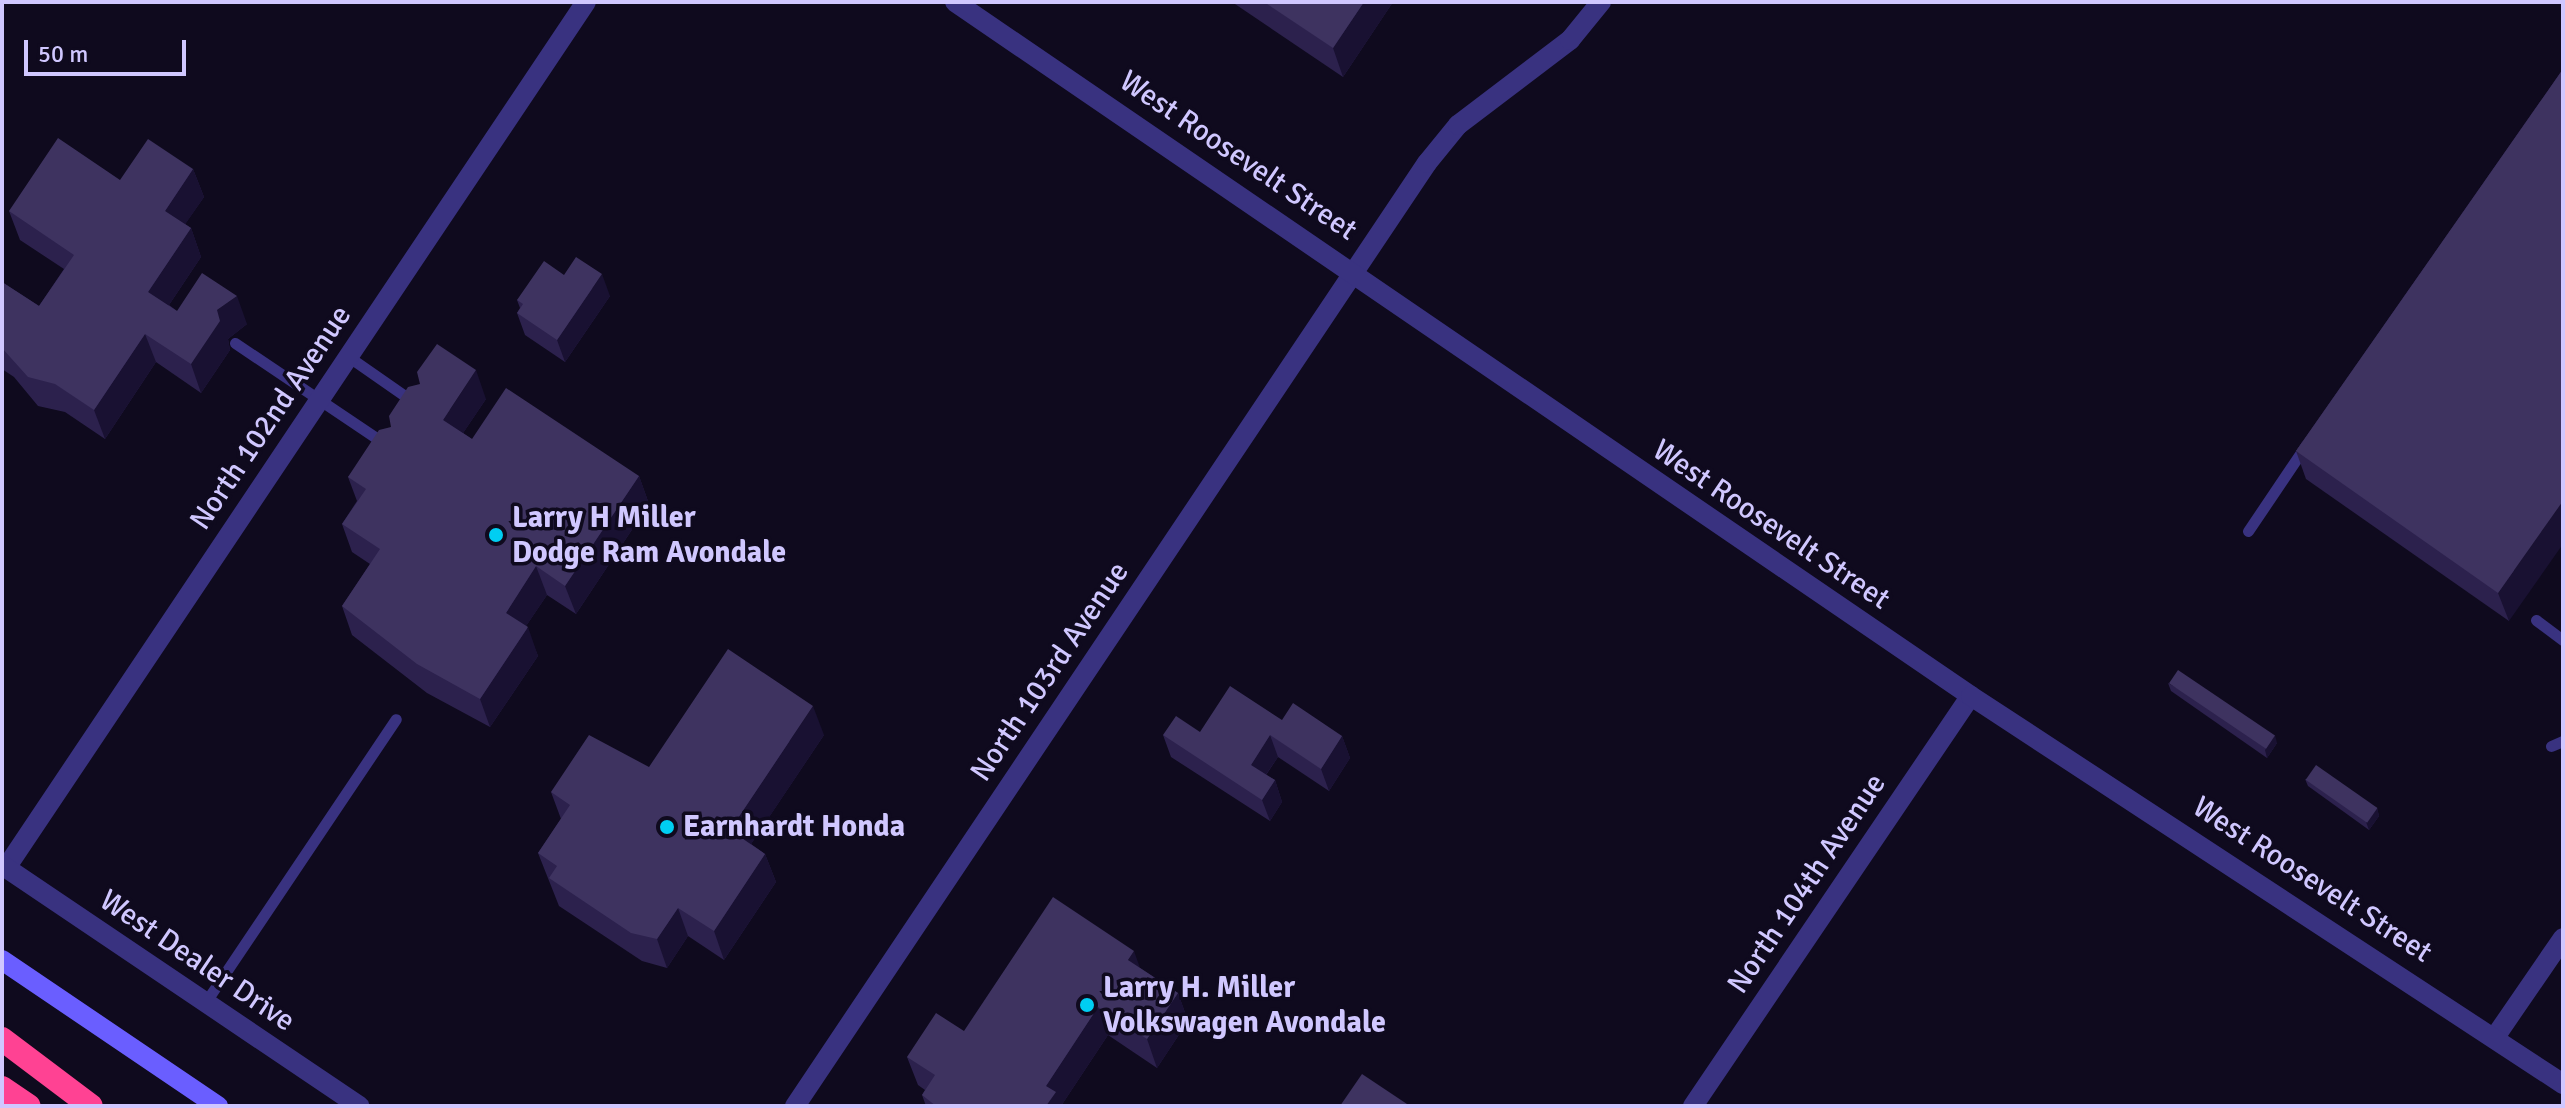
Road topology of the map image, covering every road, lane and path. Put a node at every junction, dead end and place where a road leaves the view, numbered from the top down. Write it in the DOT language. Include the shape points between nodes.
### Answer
graph roads {
  1 [pos="586,2"];
  2 [pos="955,2"];
  3 [pos="1601,2"];
  4 [pos="1353,270"];
  5 [pos="235,343"];
  6 [pos="349,357"];
  7 [pos="321,398"];
  8 [pos="423,408"];
  9 [pos="2313,435"];
  10 [pos="394,451"];
  11 [pos="2248,531"];
  12 [pos="2536,620"];
  13 [pos="2563,640"];
  14 [pos="1971,696"];
  15 [pos="396,719"];
  16 [pos="4,867"];
  17 [pos="2563,938"];
  18 [pos="2,960"];
  19 [pos="205,1003"];
  20 [pos="2495,1037"];
  21 [pos="2,1039"];
  22 [pos="2563,1084"];
  23 [pos="2,1088"];
  24 [pos="29,1106"];
  25 [pos="91,1106"];
  26 [pos="218,1106"];
  27 [pos="359,1106"];
  28 [pos="795,1106"];
  29 [pos="1693,1106"];
  1 -- 6 [label="street, North 102nd Avenue"];
  2 -- 4 [label="street, West Roosevelt Street"];
  3 -- 4 [label="street, North 103rd Avenue" via="1570,40 1458,125"];
  4 -- 14 [label="street, West Roosevelt Street"];
  4 -- 28 [label="street, North 103rd Avenue"];
  5 -- 7 [label="lane"];
  6 -- 7 [label="street, North 102nd Avenue"];
  6 -- 8 [label="lane"];
  7 -- 10 [label="lane"];
  7 -- 16 [label="street, North 102nd Avenue"];
  9 -- 11 [label="lane"];
  12 -- 13 [label="lane"];
  14 -- 20 [label="street, West Roosevelt Street"];
  14 -- 29 [label="street, North 104th Avenue"];
  15 -- 19 [label="lane"];
  16 -- 19 [label="street, West Dealer Drive"];
  17 -- 20 [label="street"];
  18 -- 26 [label="main road"];
  19 -- 27 [label="street, West Dealer Drive"];
  20 -- 22 [label="street, West Roosevelt Street"];
  21 -- 25 [label="highway"];
  23 -- 24 [label="highway"];
}
